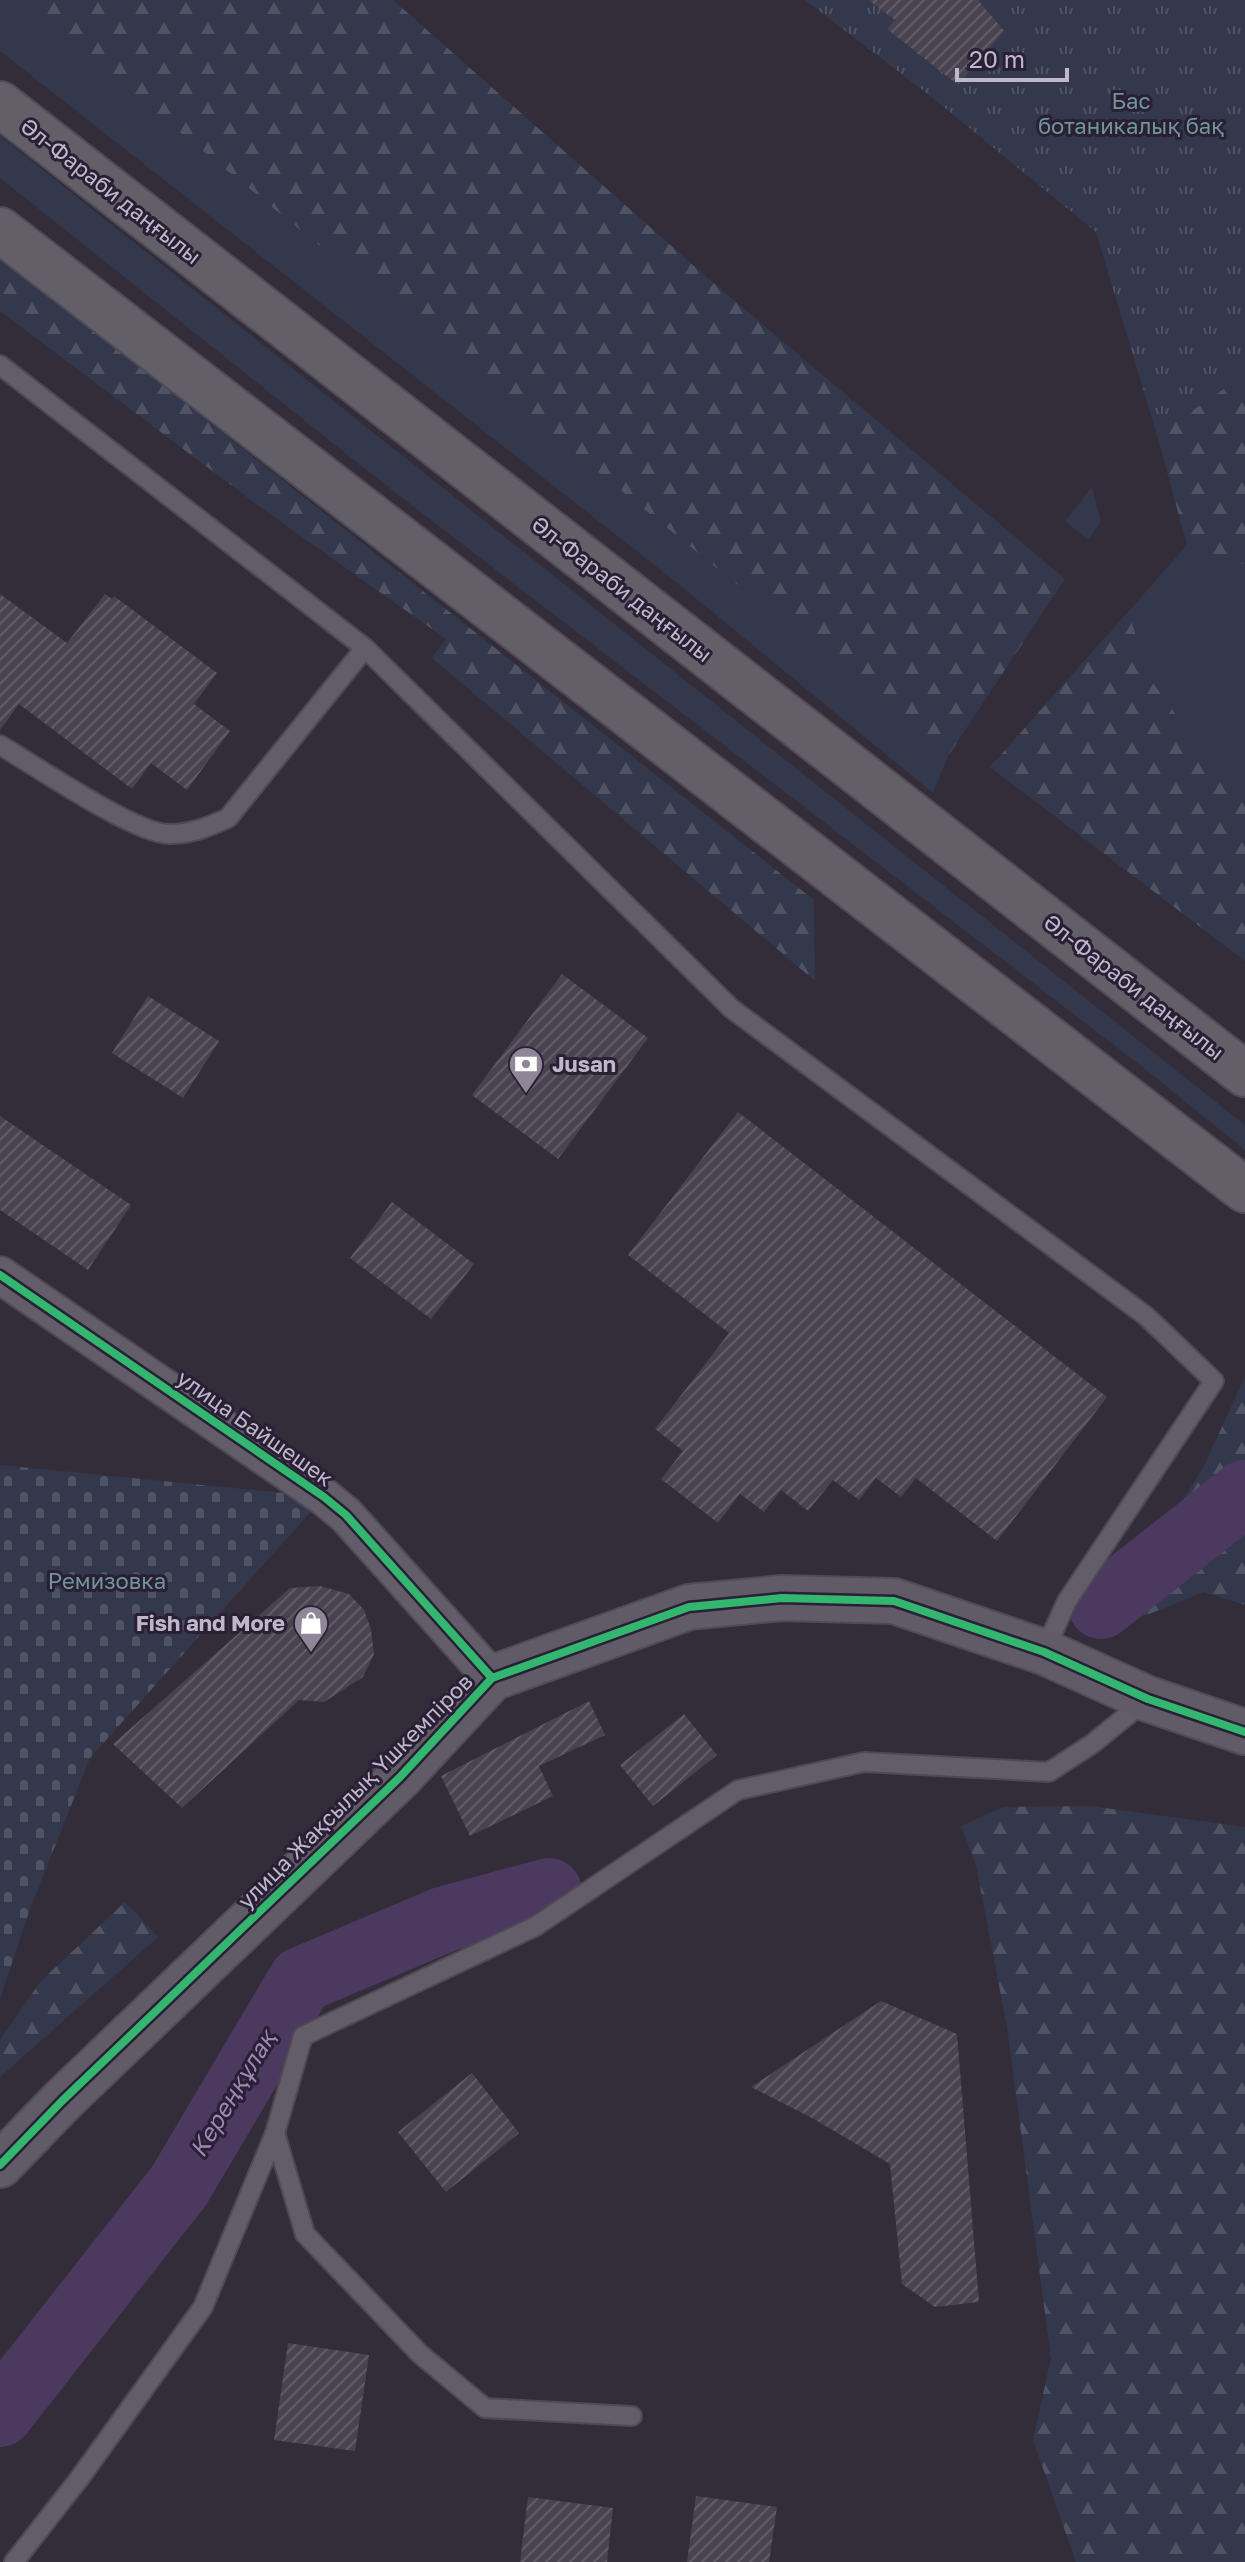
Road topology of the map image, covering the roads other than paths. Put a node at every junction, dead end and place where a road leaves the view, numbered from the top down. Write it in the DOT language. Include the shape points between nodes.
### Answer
graph roads {
  1 [pos="0,104"];
  2 [pos="0,230"];
  3 [pos="0,365"];
  4 [pos="365,648"];
  5 [pos="0,745"];
  6 [pos="1245,1074"];
  7 [pos="1245,1190"];
  8 [pos="0,1275"];
  9 [pos="1044,1652"];
  10 [pos="492,1678"];
  11 [pos="1165,1704"];
  12 [pos="1245,1704"];
  13 [pos="1245,1732"];
  14 [pos="275,2133"];
  15 [pos="0,2165"];
  16 [pos="632,2416"];
  17 [pos="14,2562"];
  1 -- 6 [label="main road, Әл-Фараби даңғылы"];
  2 -- 7 [label="main road"];
  3 -- 4 [label="lane"];
  4 -- 5 [label="lane" via="228,818 199,832 166,834 137,825"];
  4 -- 9 [label="lane" via="732,1009 1146,1316 1214,1381 1067,1601"];
  8 -- 10 [label="street, улица Байшешек" via="346,1515"];
  9 -- 10 [label="street, улица Жақсылық Үшкемпіров" via="894,1601 782,1598 689,1607"];
  9 -- 11 [label="street, улица Жақсылық Үшкемпіров"];
  10 -- 15 [label="street, улица Жақсылық Үшкемпіров" via="400,1777"];
  11 -- 12 [label="street, улица Жақсылық Үшкемпіров"];
  11 -- 13 [label="street"];
  11 -- 14 [label="lane" via="1049,1772 864,1762 738,1790 536,1926 303,2036"];
  14 -- 16 [label="lane" via="305,2234 420,2354 485,2408"];
  14 -- 17 [label="lane" via="203,2307"];
}
